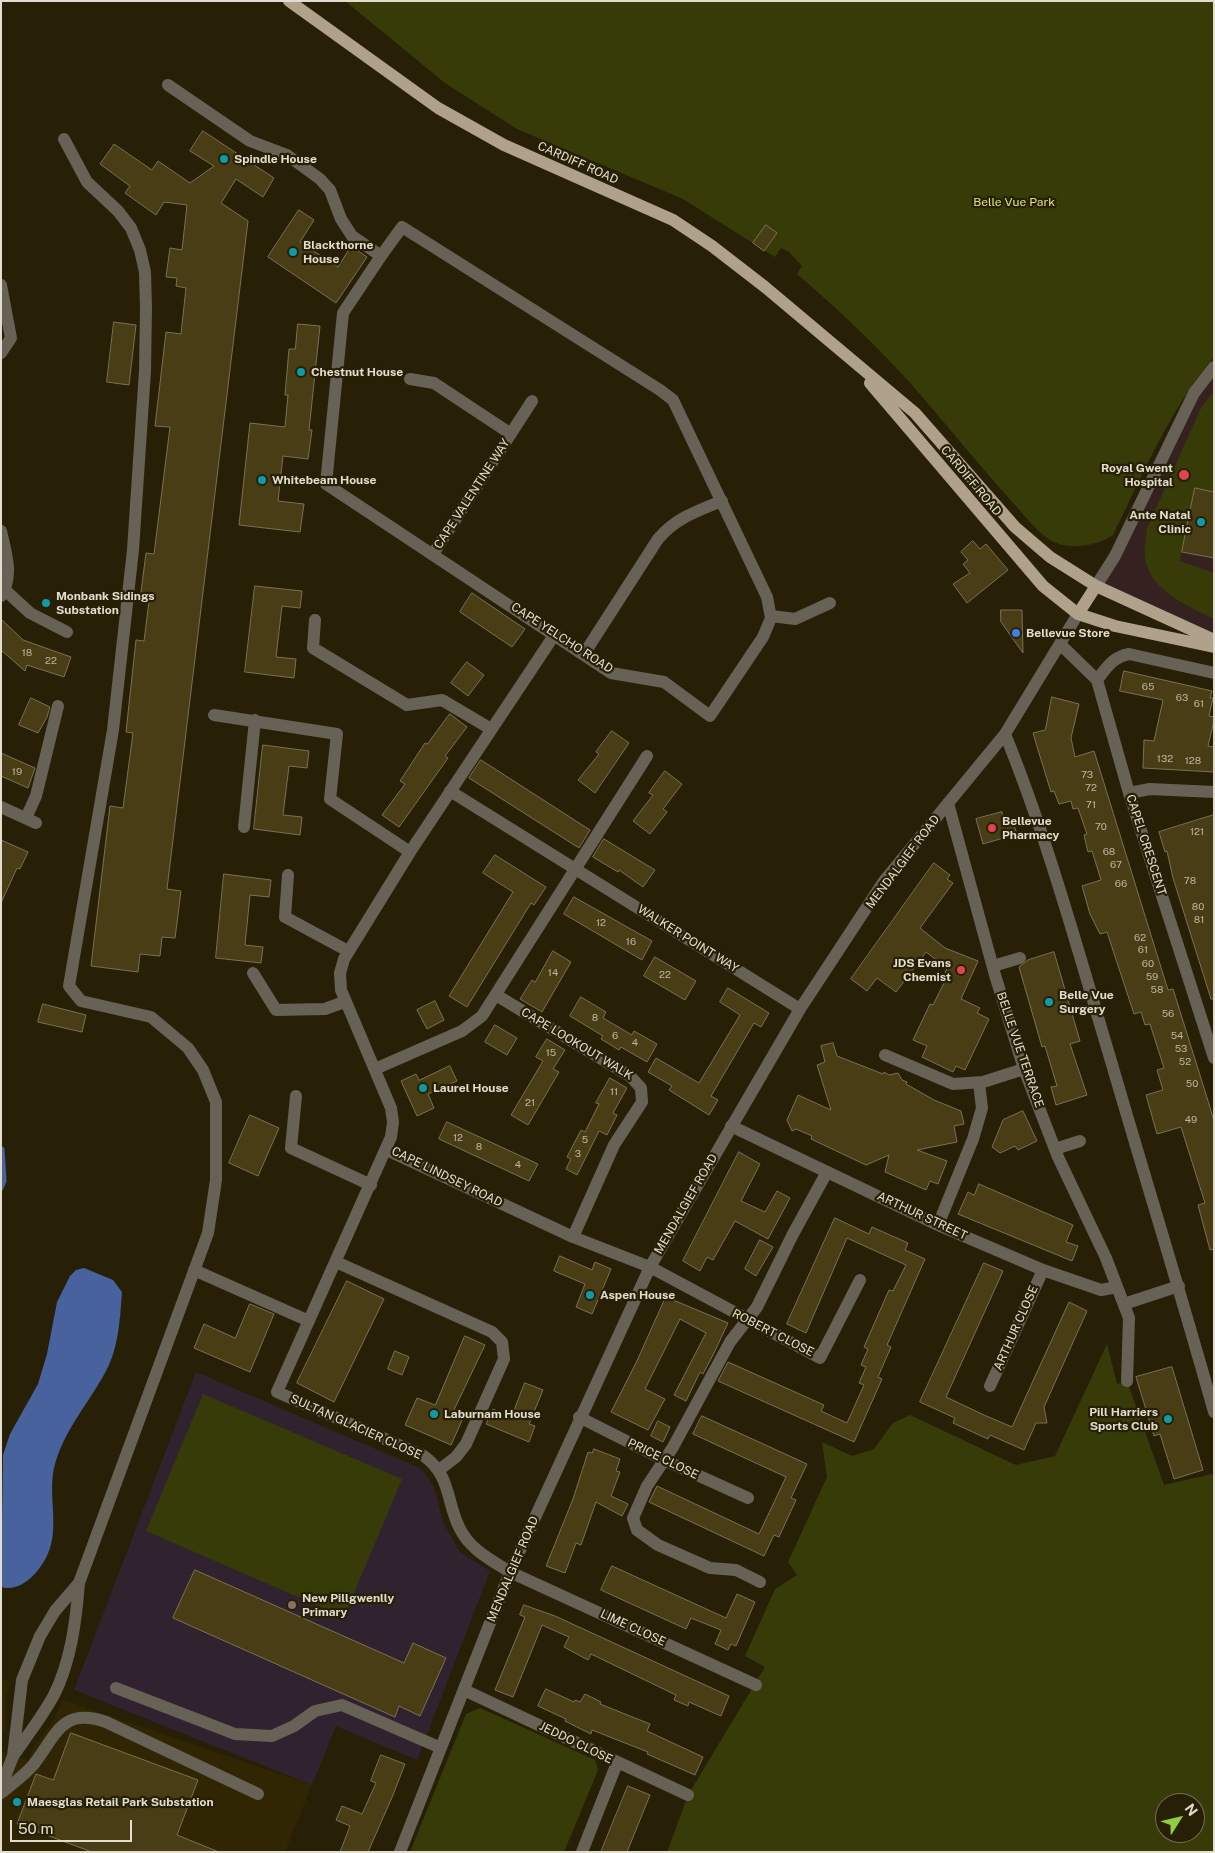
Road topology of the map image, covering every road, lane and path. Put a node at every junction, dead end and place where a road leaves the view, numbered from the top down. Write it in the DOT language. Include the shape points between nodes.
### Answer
graph roads {
  1 [pos="289,1"];
  2 [pos="168,85"];
  3 [pos="64,139"];
  4 [pos="381,256"];
  5 [pos="1,286"];
  6 [pos="1,353"];
  7 [pos="849,358"];
  8 [pos="1214,367"];
  9 [pos="410,379"];
  10 [pos="532,401"];
  11 [pos="511,434"];
  12 [pos="722,501"];
  13 [pos="1,531"];
  14 [pos="433,554"];
  15 [pos="1096,586"];
  16 [pos="3,593"];
  17 [pos="830,603"];
  18 [pos="1078,614"];
  19 [pos="771,616"];
  20 [pos="315,620"];
  21 [pos="67,632"];
  22 [pos="554,634"];
  23 [pos="1214,640"];
  24 [pos="1060,644"];
  25 [pos="1214,647"];
  26 [pos="584,654"];
  27 [pos="1214,673"];
  28 [pos="1097,680"];
  29 [pos="58,706"];
  30 [pos="214,715"];
  31 [pos="255,720"];
  32 [pos="491,729"];
  33 [pos="1005,734"];
  34 [pos="647,756"];
  35 [pos="450,791"];
  36 [pos="1214,792"];
  37 [pos="1129,793"];
  38 [pos="948,803"];
  39 [pos="2,807"];
  40 [pos="244,827"];
  41 [pos="410,852"];
  42 [pos="575,869"];
  43 [pos="288,875"];
  44 [pos="348,951"];
  45 [pos="1020,958"];
  46 [pos="992,966"];
  47 [pos="253,973"];
  48 [pos="496,995"];
  49 [pos="344,1002"];
  50 [pos="800,1009"];
  51 [pos="885,1055"];
  52 [pos="1214,1058"];
  53 [pos="375,1069"];
  54 [pos="1024,1069"];
  55 [pos="979,1083"];
  56 [pos="296,1096"];
  57 [pos="731,1126"];
  58 [pos="1080,1141"];
  59 [pos="1055,1149"];
  60 [pos="387,1150"];
  61 [pos="827,1172"];
  62 [pos="371,1185"];
  63 [pos="938,1225"];
  64 [pos="573,1237"];
  65 [pos="336,1262"];
  66 [pos="650,1267"];
  67 [pos="194,1270"];
  68 [pos="1043,1270"];
  69 [pos="860,1280"];
  70 [pos="1179,1286"];
  71 [pos="1117,1287"];
  72 [pos="1124,1304"];
  73 [pos="745,1320"];
  74 [pos="309,1321"];
  75 [pos="1127,1381"];
  76 [pos="990,1386"];
  77 [pos="1214,1412"];
  78 [pos="579,1417"];
  79 [pos="664,1460"];
  80 [pos="439,1470"];
  81 [pos="748,1498"];
  82 [pos="510,1572"];
  83 [pos="760,1582"];
  84 [pos="78,1583"];
  85 [pos="756,1684"];
  86 [pos="116,1688"];
  87 [pos="464,1690"];
  88 [pos="441,1748"];
  89 [pos="13,1756"];
  90 [pos="617,1763"];
  91 [pos="1,1787"];
  92 [pos="1,1793"];
  93 [pos="258,1794"];
  94 [pos="688,1795"];
  95 [pos="400,1852"];
  96 [pos="582,1852"];
  1 -- 7 [label="main road, CARDIFF ROAD" via="447,112 504,145 673,220 766,287"];
  2 -- 4 [label="street" via="250,141 287,155 320,179 330,190 341,219 352,236"];
  3 -- 67 [label="street" via="87,182 131,228 145,272 146,309 134,550 113,730 69,986 81,1001 151,1017 188,1048 203,1070 216,1102 216,1180 208,1233"];
  4 -- 12 [label="street, CAPE YELCHO ROAD" via="402,227 660,390 673,400"];
  4 -- 14 [label="street, CAPE YELCHO ROAD" via="343,312 326,484"];
  5 -- 6 [label="street" via="11,338"];
  7 -- 15 [label="main road, CARDIFF ROAD" via="916,413 1016,527 1050,557"];
  7 -- 18 [label="main road, CARDIFF ROAD" via="1043,586"];
  8 -- 15 [label="street" via="1194,393 1115,556"];
  9 -- 11 [label="street, CAPE VALENTINE WAY" via="434,383"];
  10 -- 11 [label="street, CAPE VALENTINE WAY"];
  11 -- 14 [label="street, CAPE VALENTINE WAY"];
  12 -- 19 [label="street, CAPE YELCHO ROAD" via="767,597"];
  12 -- 26 [label="street" via="682,517 669,526"];
  13 -- 16 [label="street" via="10,568"];
  14 -- 22 [label="street, CAPE YELCHO ROAD"];
  15 -- 18 [label="main road"];
  15 -- 23 [label="main road, CARDIFF ROAD"];
  16 -- 21 [label="street" via="30,613"];
  17 -- 19 [label="street" via="795,619"];
  18 -- 24 [label="street, MENDALGIEF ROAD"];
  18 -- 25 [label="main road, CARDIFF ROAD" via="1115,626"];
  19 -- 26 [label="street, CAPE YELCHO ROAD" via="763,637 710,716 664,682 611,673"];
  20 -- 32 [label="street" via="313,648 407,705 442,700"];
  22 -- 26 [label="street, CAPE YELCHO ROAD"];
  22 -- 32 [label="street, CAPE LINDSEY ROAD"];
  24 -- 28 [label="street, CAPEL CRESCENT"];
  24 -- 33 [label="street, MENDALGIEF ROAD"];
  27 -- 28 [label="street" via="1129,654 1114,660"];
  28 -- 37 [label="street, CAPEL CRESCENT"];
  29 -- 39 [label="street" via="31,820"];
  30 -- 31 [label="street"];
  31 -- 40 [label="street"];
  31 -- 41 [label="street" via="337,734 330,799"];
  32 -- 35 [label="street, CAPE LINDSEY ROAD"];
  33 -- 38 [label="street, MENDALGIEF ROAD"];
  33 -- 70 [label="street" via="1028,793"];
  34 -- 42 [label="street"];
  35 -- 41 [label="street, CAPE LINDSEY ROAD"];
  35 -- 42 [label="street, WALKER POINT WAY"];
  36 -- 37 [label="street" via="1150,789"];
  37 -- 52 [label="street, CAPEL CRESCENT"];
  38 -- 46 [label="street, BELLE VUE TERRACE"];
  38 -- 50 [label="street, MENDALGIEF ROAD" via="884,881"];
  41 -- 44 [label="street, CAPE LINDSEY ROAD"];
  42 -- 48 [label="street"];
  42 -- 50 [label="street, WALKER POINT WAY"];
  43 -- 44 [label="street" via="286,917"];
  44 -- 49 [label="street, CAPE LINDSEY ROAD" via="340,973"];
  45 -- 46 [label="street"];
  46 -- 54 [label="street, BELLE VUE TERRACE"];
  47 -- 49 [label="street" via="276,1010 325,1009"];
  48 -- 53 [label="street" via="472,1025"];
  48 -- 64 [label="street, CAPE LOOKOUT WALK" via="630,1076 641,1088 642,1102 614,1144"];
  49 -- 53 [label="street, CAPE LINDSEY ROAD"];
  50 -- 57 [label="street, MENDALGIEF ROAD"];
  51 -- 55 [label="street" via="953,1084"];
  53 -- 60 [label="street, CAPE LINDSEY ROAD" via="391,1108 393,1122"];
  54 -- 55 [label="street"];
  54 -- 59 [label="street, BELLE VUE TERRACE"];
  55 -- 63 [label="street" via="982,1108"];
  56 -- 62 [label="street" via="291,1148"];
  57 -- 61 [label="street, ARTHUR STREET"];
  57 -- 66 [label="street, MENDALGIEF ROAD"];
  58 -- 59 [label="street"];
  59 -- 71 [label="street, BELLE VUE TERRACE"];
  60 -- 62 [label="street, SULTAN GLACIER CLOSE"];
  60 -- 64 [label="street, CAPE LINDSEY ROAD"];
  61 -- 63 [label="street, ARTHUR STREET"];
  61 -- 73 [label="street" via="757,1306"];
  62 -- 65 [label="street, SULTAN GLACIER CLOSE"];
  63 -- 68 [label="street, ARTHUR STREET"];
  64 -- 66 [label="street, CAPE LINDSEY ROAD"];
  65 -- 74 [label="street, SULTAN GLACIER CLOSE"];
  65 -- 80 [label="street" via="492,1332 502,1342 504,1359 466,1444"];
  66 -- 73 [label="street, ROBERT CLOSE"];
  66 -- 78 [label="street, MENDALGIEF ROAD"];
  67 -- 74 [label="street"];
  67 -- 84 [label="street"];
  68 -- 71 [label="street, ARTHUR STREET" via="1101,1290"];
  68 -- 76 [label="street, ARTHUR CLOSE"];
  69 -- 73 [label="street, ROBERT CLOSE" via="820,1358"];
  70 -- 72 [label="street"];
  70 -- 77 [label="street"];
  71 -- 72 [label="street, BELLE VUE TERRACE"];
  72 -- 75 [label="street, BELLE VUE TERRACE" via="1130,1318"];
  73 -- 79 [label="street"];
  74 -- 80 [label="street, SULTAN GLACIER CLOSE" via="276,1392 424,1456"];
  78 -- 79 [label="street, PRICE CLOSE"];
  78 -- 82 [label="street, MENDALGIEF ROAD"];
  79 -- 81 [label="street, PRICE CLOSE"];
  79 -- 83 [label="street" via="637,1506 633,1518 637,1530 658,1545 710,1568 736,1570"];
  80 -- 82 [label="street, SULTAN GLACIER CLOSE" via="463,1534 481,1554"];
  82 -- 85 [label="street, LIME CLOSE"];
  82 -- 87 [label="street, MENDALGIEF ROAD"];
  84 -- 89 [label="street" via="70,1649 55,1693"];
  84 -- 89 [label="street" via="40,1636 22,1680"];
  86 -- 88 [label="street" via="235,1734 272,1736 315,1711 342,1705"];
  87 -- 88 [label="street, MENDALGIEF ROAD"];
  87 -- 90 [label="street, JEDDO CLOSE"];
  88 -- 95 [label="street, MENDALGIEF ROAD"];
  89 -- 91 [label="street"];
  90 -- 94 [label="street, JEDDO CLOSE"];
  90 -- 96 [label="street"];
  92 -- 93 [label="street" via="33,1765 60,1728 70,1720 83,1717 106,1722"];
}
